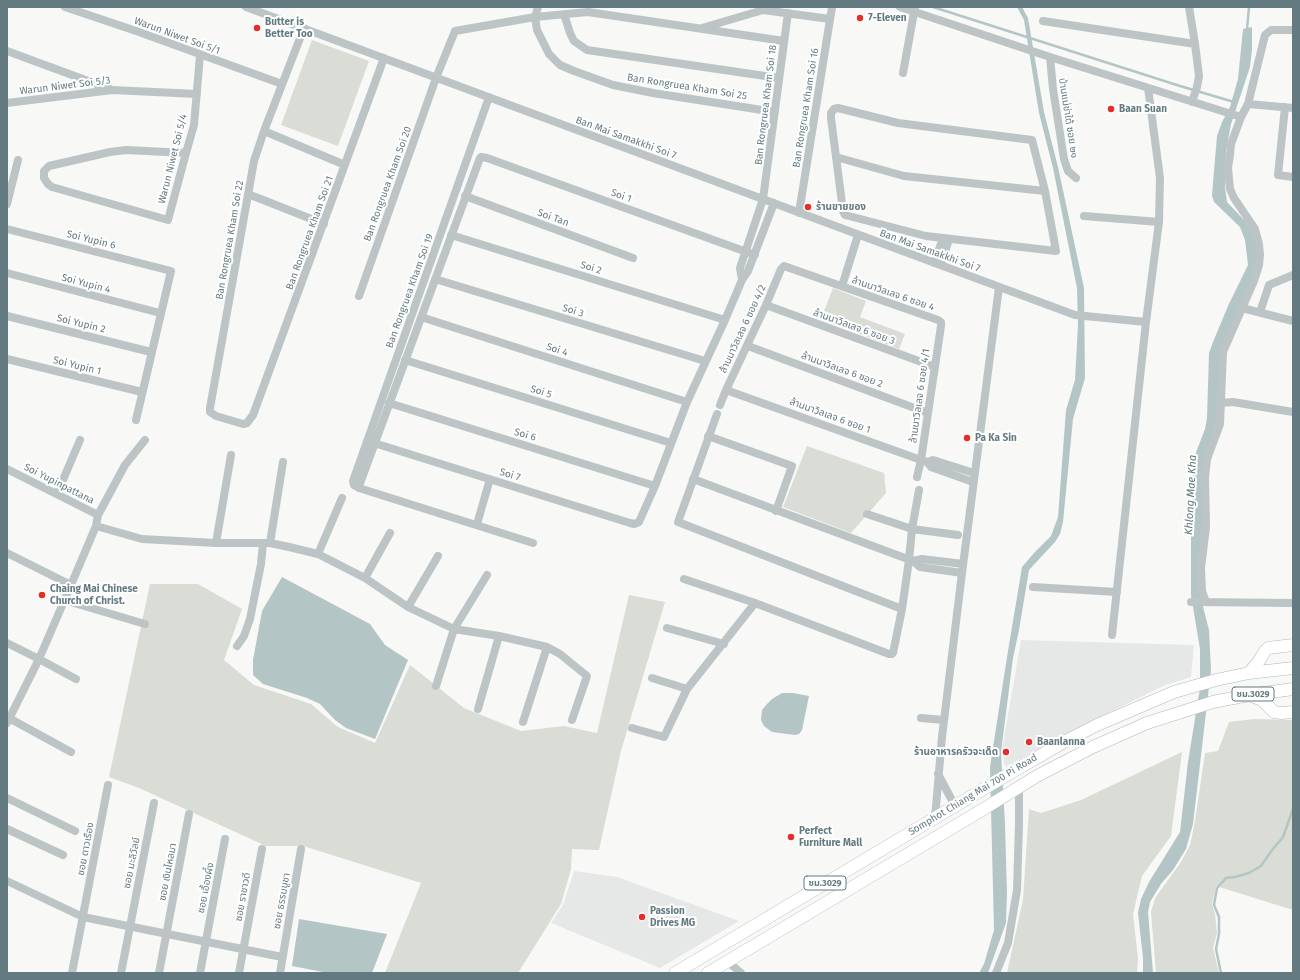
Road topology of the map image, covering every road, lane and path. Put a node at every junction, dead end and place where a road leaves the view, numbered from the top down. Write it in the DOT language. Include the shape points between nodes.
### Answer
graph roads {
  1 [pos="65,7"];
  2 [pos="247,7"];
  3 [pos="538,7"];
  4 [pos="832,7"];
  5 [pos="900,7"];
  6 [pos="1189,7"];
  7 [pos="914,9"];
  8 [pos="788,13"];
  9 [pos="564,14"];
  10 [pos="535,17"];
  11 [pos="830,19"];
  12 [pos="1043,21"];
  13 [pos="304,28"];
  14 [pos="700,29"];
  15 [pos="1293,30"];
  16 [pos="784,41"];
  17 [pos="1195,44"];
  18 [pos="7,51"];
  19 [pos="200,55"];
  20 [pos="1050,57"];
  21 [pos="384,58"];
  22 [pos="903,73"];
  23 [pos="436,78"];
  24 [pos="779,78"];
  25 [pos="282,84"];
  26 [pos="1148,88"];
  27 [pos="112,90"];
  28 [pos="198,94"];
  29 [pos="1194,95"];
  30 [pos="489,97"];
  31 [pos="7,103"];
  32 [pos="1248,104"];
  33 [pos="1289,108"];
  34 [pos="775,112"];
  35 [pos="1241,118"];
  36 [pos="264,131"];
  37 [pos="186,153"];
  38 [pos="836,157"];
  39 [pos="18,160"];
  40 [pos="345,165"];
  41 [pos="1293,177"];
  42 [pos="1076,178"];
  43 [pos="1045,191"];
  44 [pos="248,194"];
  45 [pos="466,196"];
  46 [pos="763,199"];
  47 [pos="774,203"];
  48 [pos="7,204"];
  49 [pos="799,213"];
  50 [pos="1084,216"];
  51 [pos="1159,222"];
  52 [pos="324,224"];
  53 [pos="7,229"];
  54 [pos="858,235"];
  55 [pos="451,236"];
  56 [pos="946,238"];
  57 [pos="745,252"];
  58 [pos="755,255"];
  59 [pos="633,258"];
  60 [pos="938,264"];
  61 [pos="788,267"];
  62 [pos="7,273"];
  63 [pos="1293,275"];
  64 [pos="435,279"];
  65 [pos="742,280"];
  66 [pos="842,286"];
  67 [pos="999,287"];
  68 [pos="359,296"];
  69 [pos="766,306"];
  70 [pos="1242,308"];
  71 [pos="1260,312"];
  72 [pos="160,313"];
  73 [pos="7,316"];
  74 [pos="421,317"];
  75 [pos="725,320"];
  76 [pos="938,320"];
  77 [pos="1293,321"];
  78 [pos="1146,322"];
  79 [pos="748,346"];
  80 [pos="151,352"];
  81 [pos="7,359"];
  82 [pos="405,360"];
  83 [pos="705,361"];
  84 [pos="935,367"];
  85 [pos="726,390"];
  86 [pos="142,392"];
  87 [pos="687,402"];
  88 [pos="389,403"];
  89 [pos="1221,403"];
  90 [pos="720,405"];
  91 [pos="1293,412"];
  92 [pos="928,413"];
  93 [pos="717,414"];
  94 [pos="253,415"];
  95 [pos="136,420"];
  96 [pos="708,436"];
  97 [pos="80,440"];
  98 [pos="145,440"];
  99 [pos="374,443"];
  100 [pos="671,443"];
  101 [pos="231,455"];
  102 [pos="924,461"];
  103 [pos="283,462"];
  104 [pos="7,468"];
  105 [pos="917,477"];
  106 [pos="974,478"];
  107 [pos="490,479"];
  108 [pos="692,479"];
  109 [pos="655,486"];
  110 [pos="359,488"];
  111 [pos="919,490"];
  112 [pos="57,494"];
  113 [pos="342,498"];
  114 [pos="776,510"];
  115 [pos="867,514"];
  116 [pos="98,515"];
  117 [pos="477,524"];
  118 [pos="96,526"];
  119 [pos="912,529"];
  120 [pos="390,533"];
  121 [pos="958,535"];
  122 [pos="216,543"];
  123 [pos="266,543"];
  124 [pos="533,543"];
  125 [pos="7,553"];
  126 [pos="318,554"];
  127 [pos="438,556"];
  128 [pos="911,561"];
  129 [pos="962,568"];
  130 [pos="487,575"];
  131 [pos="365,578"];
  132 [pos="684,579"];
  133 [pos="71,585"];
  134 [pos="1033,587"];
  135 [pos="1117,592"];
  136 [pos="64,600"];
  137 [pos="1191,602"];
  138 [pos="1206,602"];
  139 [pos="755,603"];
  140 [pos="1293,603"];
  141 [pos="408,607"];
  142 [pos="902,609"];
  143 [pos="145,624"];
  144 [pos="667,628"];
  145 [pos="454,629"];
  146 [pos="1112,635"];
  147 [pos="499,636"];
  148 [pos="7,643"];
  149 [pos="724,644"];
  150 [pos="1293,645"];
  151 [pos="237,646"];
  152 [pos="547,647"];
  153 [pos="1273,647"];
  154 [pos="39,659"];
  155 [pos="1288,668"];
  156 [pos="1249,673"];
  157 [pos="652,678"];
  158 [pos="76,679"];
  159 [pos="436,686"];
  160 [pos="687,689"];
  161 [pos="1289,689"];
  162 [pos="1249,695"];
  163 [pos="478,709"];
  164 [pos="1287,713"];
  165 [pos="921,718"];
  166 [pos="8,719"];
  167 [pos="572,720"];
  168 [pos="944,720"];
  169 [pos="523,722"];
  170 [pos="632,728"];
  171 [pos="71,752"];
  172 [pos="938,773"];
  173 [pos="108,784"];
  174 [pos="1019,788"];
  175 [pos="7,798"];
  176 [pos="154,803"];
  177 [pos="955,806"];
  178 [pos="189,814"];
  179 [pos="935,818"];
  180 [pos="7,829"];
  181 [pos="75,831"];
  182 [pos="225,839"];
  183 [pos="262,849"];
  184 [pos="301,849"];
  185 [pos="64,855"];
  186 [pos="7,881"];
  187 [pos="83,916"];
  188 [pos="130,926"];
  189 [pos="167,933"];
  190 [pos="206,941"];
  191 [pos="244,949"];
  192 [pos="282,957"];
  193 [pos="727,962"];
  194 [pos="72,973"];
  195 [pos="121,973"];
  196 [pos="159,973"];
  197 [pos="200,973"];
  198 [pos="239,973"];
  199 [pos="280,973"];
  200 [pos="675,973"];
  201 [pos="708,973"];
  202 [pos="741,973"];
  203 [pos="996,973"];
  1 -- 19 [label="street, Warun Niwet Soi 5/1"];
  2 -- 13 [label="street, Ban Mai Samakkhi Soi 7"];
  3 -- 10 [label="street"];
  4 -- 11 [label="street, Ban Rongruea Kham Soi 16"];
  5 -- 7 [label="street"];
  6 -- 17 [label="street"];
  7 -- 20 [label="street"];
  7 -- 22 [label="street"];
  8 -- 11 [label="street"];
  8 -- 14 [label="street" via="763,10"];
  8 -- 16 [label="street, Ban Rongruea Kham Soi 18"];
  9 -- 10 [label="street"];
  9 -- 14 [label="street" via="588,12"];
  9 -- 24 [label="street" via="574,40 587,50"];
  10 -- 23 [label="street, Ban Rongruea Kham Soi 20" via="455,31"];
  10 -- 34 [label="street, Ban Rongruea Kham Soi 25" via="537,30 549,54 560,65 574,71 613,85"];
  11 -- 49 [label="street, Ban Rongruea Kham Soi 16"];
  12 -- 17 [label="street"];
  13 -- 21 [label="street, Ban Mai Samakkhi Soi 7"];
  13 -- 25 [label="street, Ban Rongruea Kham Soi 22"];
  14 -- 16 [label="street"];
  15 -- 32 [label="street" via="1271,30 1265,35"];
  16 -- 24 [label="street, Ban Rongruea Kham Soi 18"];
  17 -- 29 [label="street" via="1198,76"];
  18 -- 27 [label="street"];
  19 -- 25 [label="street, Warun Niwet Soi 5/1"];
  19 -- 28 [label="street, Warun Niwet Soi 5/4"];
  20 -- 26 [label="street"];
  20 -- 42 [label="street, บ้านแม่ข่าใต้ ซอย ๒๑" via="1064,159 1068,171"];
  21 -- 23 [label="street, Ban Mai Samakkhi Soi 7"];
  21 -- 40 [label="street, Ban Rongruea Kham Soi 21"];
  23 -- 30 [label="street, Ban Mai Samakkhi Soi 7"];
  23 -- 68 [label="street, Ban Rongruea Kham Soi 20"];
  24 -- 34 [label="street, Ban Rongruea Kham Soi 18"];
  25 -- 36 [label="street, Ban Rongruea Kham Soi 22"];
  26 -- 29 [label="street"];
  26 -- 51 [label="street" via="1160,178"];
  27 -- 28 [label="street, Warun Niwet Soi 5/3"];
  27 -- 31 [label="street, Warun Niwet Soi 5/3"];
  28 -- 37 [label="street, Warun Niwet Soi 5/4" via="194,125"];
  29 -- 35 [label="street" via="1222,112"];
  30 -- 46 [label="street, Ban Mai Samakkhi Soi 7"];
  30 -- 110 [label="street, Ban Rongruea Kham Soi 19" via="353,481"];
  32 -- 33 [label="street"];
  32 -- 35 [label="street"];
  33 -- 41 [label="street" via="1278,175"];
  34 -- 46 [label="street, Ban Rongruea Kham Soi 18"];
  35 -- 70 [label="street" via="1230,150 1230,189 1255,229 1260,244 1257,274"];
  36 -- 40 [label="street"];
  36 -- 44 [label="street, Ban Rongruea Kham Soi 22" via="254,162"];
  37 -- 37 [label="street, Warun Niwet Soi 5/4" via="168,220 52,187 45,181 44,171 49,166 110,152 126,150"];
  38 -- 43 [label="street" via="904,176"];
  38 -- 43 [label="street" via="831,113 838,108 898,123 1032,140"];
  38 -- 56 [label="street" via="845,214 926,236"];
  39 -- 48 [label="street"];
  40 -- 52 [label="street, Ban Rongruea Kham Soi 21"];
  43 -- 56 [label="street" via="1056,251"];
  44 -- 52 [label="street"];
  44 -- 94 [label="street, Ban Rongruea Kham Soi 22" via="210,412 243,424 248,423"];
  45 -- 55 [label="street"];
  45 -- 57 [label="street, Soi 1" via="480,158 487,158"];
  45 -- 59 [label="street, Soi Tan"];
  46 -- 47 [label="street, Ban Mai Samakkhi Soi 7"];
  46 -- 57 [label="street, Ban Rongruea Kham Soi 18"];
  47 -- 49 [label="street, Ban Mai Samakkhi Soi 7"];
  47 -- 58 [label="street"];
  49 -- 54 [label="street, Ban Mai Samakkhi Soi 7"];
  50 -- 51 [label="street"];
  51 -- 78 [label="street"];
  52 -- 94 [label="street, Ban Rongruea Kham Soi 21"];
  53 -- 72 [label="street, Soi Yupin 6" via="171,271"];
  54 -- 60 [label="street, Ban Mai Samakkhi Soi 7"];
  54 -- 66 [label="street"];
  55 -- 64 [label="street"];
  55 -- 75 [label="street, Soi 2"];
  56 -- 60 [label="street"];
  57 -- 58 [label="street, Soi 1"];
  57 -- 65 [label="street, Ban Rongruea Kham Soi 18" via="740,268"];
  58 -- 65 [label="street"];
  60 -- 67 [label="street, Ban Mai Samakkhi Soi 7"];
  61 -- 66 [label="street, ล้านนาวิลเลจ 6 ซอย 4"];
  61 -- 69 [label="street, ล้านนาวิลเลจ 6 ซอย 4/2" via="784,266 781,269"];
  62 -- 72 [label="street, Soi Yupin 4"];
  63 -- 71 [label="street" via="1269,285"];
  64 -- 74 [label="street"];
  64 -- 83 [label="street, Soi 3"];
  65 -- 75 [label="street"];
  66 -- 76 [label="street, ล้านนาวิลเลจ 6 ซอย 4"];
  67 -- 78 [label="street, Ban Mai Samakkhi Soi 7" via="1075,315"];
  67 -- 106 [label="street"];
  69 -- 79 [label="street, ล้านนาวิลเลจ 6 ซอย 4/2"];
  69 -- 84 [label="street, ล้านนาวิลเลจ 6 ซอย 3"];
  70 -- 71 [label="street"];
  70 -- 89 [label="street" via="1224,345"];
  71 -- 77 [label="street"];
  72 -- 80 [label="street"];
  73 -- 80 [label="street, Soi Yupin 2"];
  74 -- 82 [label="street"];
  74 -- 87 [label="street, Soi 4"];
  75 -- 83 [label="street"];
  76 -- 84 [label="street, ล้านนาวิลเลจ 6 ซอย 4/1" via="941,326"];
  78 -- 135 [label="street"];
  79 -- 85 [label="street, ล้านนาวิลเลจ 6 ซอย 4/2"];
  79 -- 92 [label="street, ล้านนาวิลเลจ 6 ซอย 2"];
  80 -- 86 [label="street"];
  81 -- 86 [label="street, Soi Yupin 1"];
  82 -- 88 [label="street"];
  82 -- 100 [label="street, Soi 5"];
  83 -- 87 [label="street"];
  84 -- 92 [label="street, ล้านนาวิลเลจ 6 ซอย 4/1"];
  85 -- 90 [label="street, ล้านนาวิลเลจ 6 ซอย 4/2"];
  85 -- 102 [label="street, ล้านนาวิลเลจ 6 ซอย 1"];
  86 -- 95 [label="street"];
  87 -- 100 [label="street"];
  88 -- 99 [label="street"];
  88 -- 109 [label="street, Soi 6"];
  89 -- 91 [label="street" via="1233,402"];
  89 -- 138 [label="street" via="1220,424 1207,459 1206,527 1201,568 1202,591"];
  92 -- 102 [label="street, ล้านนาวิลเลจ 6 ซอย 4/1"];
  93 -- 96 [label="street"];
  96 -- 108 [label="street"];
  96 -- 114 [label="street" via="792,466"];
  97 -- 112 [label="street"];
  98 -- 116 [label="street" via="125,465"];
  99 -- 107 [label="street, Soi 7"];
  99 -- 110 [label="street"];
  100 -- 109 [label="street"];
  101 -- 122 [label="street"];
  102 -- 105 [label="street, ล้านนาวิลเลจ 6 ซอย 4/1"];
  102 -- 106 [label="street, ล้านนาวิลเลจ 6 ซอย 1" via="933,460"];
  103 -- 123 [label="street"];
  104 -- 112 [label="street, Soi Yupinpattana"];
  106 -- 129 [label="street"];
  107 -- 109 [label="street, Soi 7" via="634,524 639,522"];
  107 -- 117 [label="street"];
  108 -- 114 [label="street"];
  108 -- 142 [label="street" via="678,522"];
  110 -- 117 [label="street"];
  111 -- 119 [label="street"];
  112 -- 116 [label="street, Soi Yupinpattana"];
  113 -- 126 [label="street"];
  114 -- 128 [label="street"];
  115 -- 119 [label="street"];
  116 -- 118 [label="street, Soi Yupinpattana"];
  117 -- 124 [label="street"];
  118 -- 122 [label="street" via="142,539"];
  118 -- 133 [label="street, Soi Yupinpattana"];
  119 -- 121 [label="street"];
  119 -- 128 [label="street"];
  120 -- 131 [label="street"];
  122 -- 123 [label="street"];
  123 -- 126 [label="street"];
  123 -- 151 [label="street" via="250,619"];
  125 -- 133 [label="street"];
  126 -- 131 [label="street"];
  127 -- 141 [label="street"];
  128 -- 129 [label="street" via="922,559"];
  128 -- 142 [label="street"];
  129 -- 168 [label="street"];
  130 -- 145 [label="street"];
  131 -- 141 [label="street"];
  132 -- 139 [label="street"];
  133 -- 136 [label="street, Soi Yupinpattana"];
  134 -- 135 [label="street"];
  135 -- 146 [label="street"];
  136 -- 143 [label="street"];
  136 -- 154 [label="street, Soi Yupinpattana"];
  137 -- 138 [label="street"];
  138 -- 140 [label="street"];
  139 -- 142 [label="street" via="890,654 893,653"];
  139 -- 149 [label="street"];
  141 -- 145 [label="street"];
  144 -- 149 [label="street"];
  145 -- 147 [label="street"];
  145 -- 159 [label="street"];
  147 -- 152 [label="street"];
  147 -- 163 [label="street"];
  148 -- 154 [label="street"];
  149 -- 160 [label="street"];
  150 -- 153 [label="main road"];
  152 -- 167 [label="street" via="587,676"];
  152 -- 169 [label="street"];
  153 -- 155 [label="main road" via="1269,653 1272,663"];
  153 -- 156 [label="main road" via="1265,651"];
  154 -- 158 [label="street"];
  154 -- 166 [label="street, Soi Yupinpattana"];
  155 -- 156 [label="main road, Somphot Chiang Mai 700 Pi Road / ชม.3029"];
  156 -- 177 [label="main road, Somphot Chiang Mai 700 Pi Road / ชม.3029" via="1174,692 1097,725"];
  157 -- 160 [label="street"];
  160 -- 170 [label="street" via="664,737"];
  161 -- 162 [label="main road, Somphot Chiang Mai 700 Pi Road / ชม.3029"];
  161 -- 164 [label="main road" via="1279,692 1275,700 1276,708"];
  162 -- 164 [label="main road" via="1262,700 1274,712"];
  162 -- 174 [label="main road, Somphot Chiang Mai 700 Pi Road / ชม.3029" via="1213,702 1147,724 1094,747"];
  165 -- 168 [label="street"];
  166 -- 171 [label="street"];
  168 -- 172 [label="street"];
  172 -- 177 [label="street"];
  172 -- 179 [label="street"];
  173 -- 187 [label="street, ซอย ดาวเรือง"];
  174 -- 193 [label="main road, Somphot Chiang Mai 700 Pi Road / ชม.3029"];
  174 -- 203 [label="street" via="1017,890 1008,943"];
  175 -- 181 [label="street"];
  176 -- 188 [label="street, ซอย มะลิวัลย์"];
  177 -- 179 [label="main road, Somphot Chiang Mai 700 Pi Road / ชม.3029"];
  178 -- 189 [label="street, ซอย เงินไหลมา"];
  179 -- 200 [label="main road, Somphot Chiang Mai 700 Pi Road / ชม.3029"];
  180 -- 185 [label="street"];
  182 -- 190 [label="street, ซอย เอื้องผึ้ง"];
  183 -- 191 [label="street, ซอย ราชาวดี"];
  184 -- 192 [label="street, ซอย ธรรมบูชา"];
  186 -- 187 [label="street"];
  187 -- 188 [label="street"];
  187 -- 194 [label="street, ซอย ดาวเรือง"];
  188 -- 189 [label="street"];
  188 -- 195 [label="street, ซอย มะลิวัลย์"];
  189 -- 190 [label="street"];
  189 -- 196 [label="street, ซอย เงินไหลมา"];
  190 -- 191 [label="street"];
  190 -- 197 [label="street, ซอย เอื้องผึ้ง"];
  191 -- 192 [label="street"];
  191 -- 198 [label="street, ซอย ราชาวดี"];
  192 -- 199 [label="street, ซอย ธรรมบูชา"];
  193 -- 201 [label="main road, Somphot Chiang Mai 700 Pi Road / ชม.3029"];
  193 -- 202 [label="street"];
}
